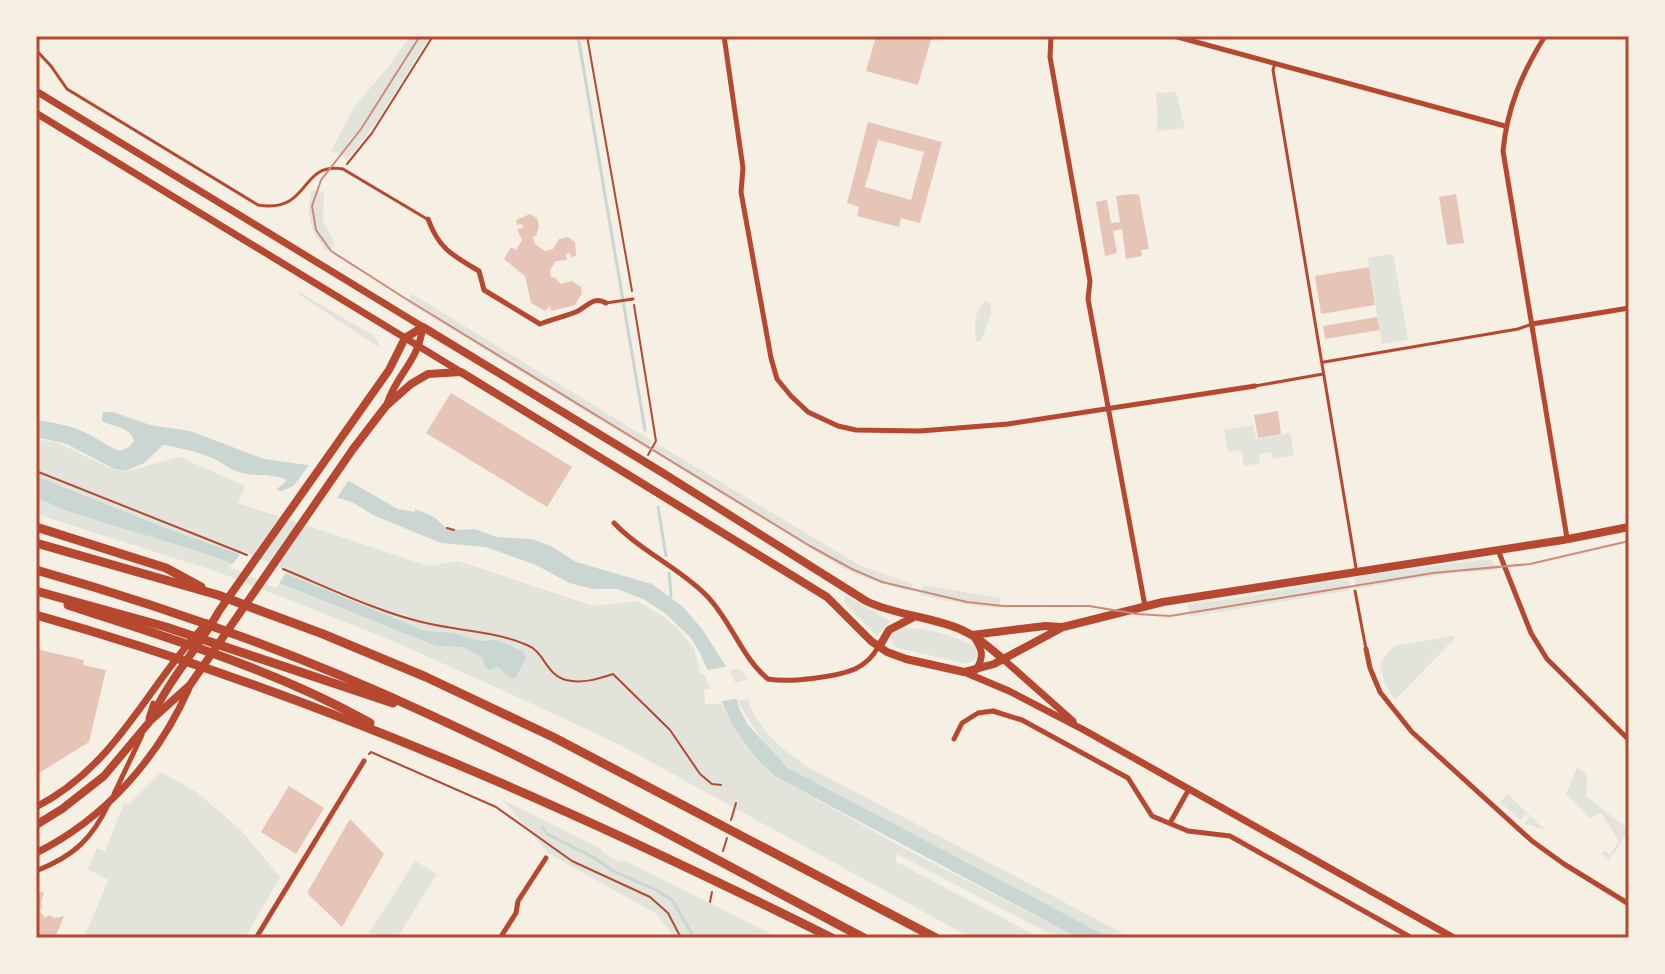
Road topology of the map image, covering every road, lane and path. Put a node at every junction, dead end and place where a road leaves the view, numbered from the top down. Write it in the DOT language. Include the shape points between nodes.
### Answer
graph roads {
  1 [pos="433,36"];
  2 [pos="587,36"];
  3 [pos="724,36"];
  4 [pos="1051,36"];
  5 [pos="1174,36"];
  6 [pos="1545,36"];
  7 [pos="36,50"];
  8 [pos="1275,63"];
  9 [pos="36,91"];
  10 [pos="36,113"];
  11 [pos="1505,126"];
  12 [pos="343,169"];
  13 [pos="428,219"];
  14 [pos="633,299"];
  15 [pos="606,303"];
  16 [pos="1629,308"];
  17 [pos="1532,324"];
  18 [pos="423,327"];
  19 [pos="405,338"];
  20 [pos="420,347"];
  21 [pos="1322,362"];
  22 [pos="461,372"];
  23 [pos="1324,374"];
  24 [pos="1255,386"];
  25 [pos="386,406"];
  26 [pos="1110,408"];
  27 [pos="647,456"];
  28 [pos="614,523"];
  29 [pos="36,527"];
  30 [pos="1629,527"];
  31 [pos="447,528"];
  32 [pos="454,530"];
  33 [pos="1567,539"];
  34 [pos="36,543"];
  35 [pos="1498,550"];
  36 [pos="36,570"];
  37 [pos="1357,571"];
  38 [pos="1355,591"];
  39 [pos="36,592"];
  40 [pos="218,595"];
  41 [pos="1145,607"];
  42 [pos="219,611"];
  43 [pos="36,615"];
  44 [pos="913,618"];
  45 [pos="1063,627"];
  46 [pos="972,635"];
  47 [pos="203,639"];
  48 [pos="525,644"];
  49 [pos="879,647"];
  50 [pos="1366,649"];
  51 [pos="1003,659"];
  52 [pos="976,670"];
  53 [pos="964,672"];
  54 [pos="190,685"];
  55 [pos="153,703"];
  56 [pos="427,713"];
  57 [pos="151,720"];
  58 [pos="1084,730"];
  59 [pos="954,739"];
  60 [pos="1629,740"];
  61 [pos="400,741"];
  62 [pos="364,761"];
  63 [pos="721,785"];
  64 [pos="1189,789"];
  65 [pos="36,807"];
  66 [pos="1169,823"];
  67 [pos="36,825"];
  68 [pos="36,853"];
  69 [pos="546,858"];
  70 [pos="36,871"];
  71 [pos="1629,904"];
  72 [pos="256,938"];
  73 [pos="500,938"];
  74 [pos="681,938"];
  75 [pos="832,938"];
  76 [pos="864,938"];
  77 [pos="936,938"];
  78 [pos="1412,938"];
  79 [pos="1454,938"];
  1 -- 12 [label="path"];
  2 -- 14 [label="path"];
  3 -- 26 [label="street" via="743,168 741,192 771,358 781,385 799,404 838,426 877,431 1008,424"];
  4 -- 26 [label="street" via="1050,57 1090,281 1088,299"];
  5 -- 8 [label="street"];
  6 -- 11 [label="street" via="1524,71"];
  7 -- 12 [label="lane" via="67,89 258,205 284,205 313,175"];
  8 -- 11 [label="street"];
  8 -- 21 [label="lane"];
  9 -- 18 [label="main road"];
  10 -- 19 [label="main road"];
  11 -- 17 [label="street" via="1504,168"];
  12 -- 13 [label="lane"];
  13 -- 15 [label="street" via="446,251 479,271 484,290 540,324 578,311 590,301"];
  14 -- 15 [label="lane"];
  14 -- 27 [label="path" via="656,441"];
  16 -- 17 [label="street"];
  17 -- 21 [label="lane"];
  17 -- 33 [label="street"];
  18 -- 19 [label="main road"];
  18 -- 20 [label="main road"];
  18 -- 44 [label="main road" via="866,601"];
  19 -- 20 [label="main road"];
  19 -- 42 [label="main road" via="389,370"];
  20 -- 22 [label="main road"];
  20 -- 25 [label="main road"];
  21 -- 23 [label="lane"];
  22 -- 25 [label="main road" via="428,374"];
  22 -- 49 [label="main road" via="827,597"];
  23 -- 24 [label="lane"];
  23 -- 37 [label="lane"];
  24 -- 26 [label="street"];
  25 -- 54 [label="main road"];
  26 -- 41 [label="street"];
  28 -- 49 [label="street" via="709,598 768,679 850,670"];
  29 -- 40 [label="highway" via="166,568"];
  30 -- 33 [label="main road"];
  31 -- 32 [label="path"];
  33 -- 35 [label="main road"];
  34 -- 40 [label="highway"];
  35 -- 37 [label="main road"];
  35 -- 60 [label="street" via="1547,659"];
  36 -- 56 [label="highway" via="228,631"];
  37 -- 41 [label="main road"];
  38 -- 50 [label="lane"];
  39 -- 47 [label="highway"];
  39 -- 61 [label="highway" via="257,668 331,701"];
  40 -- 77 [label="highway" via="349,644 515,718"];
  41 -- 45 [label="main road"];
  42 -- 47 [label="main road"];
  42 -- 65 [label="main road" via="101,759"];
  43 -- 61 [label="highway" via="226,675"];
  44 -- 46 [label="main road"];
  44 -- 49 [label="main road" via="889,630"];
  45 -- 46 [label="main road"];
  45 -- 51 [label="main road"];
  46 -- 51 [label="main road"];
  46 -- 52 [label="main road" via="983,651"];
  47 -- 56 [label="highway"];
  47 -- 57 [label="main road"];
  48 -- 63 [label="path" via="537,649 559,678 584,682 613,674 670,730 700,774"];
  49 -- 53 [label="main road" via="897,657"];
  50 -- 71 [label="street" via="1380,692 1412,732 1532,841"];
  51 -- 52 [label="main road"];
  51 -- 58 [label="main road"];
  52 -- 53 [label="main road"];
  53 -- 58 [label="main road"];
  54 -- 57 [label="main road"];
  54 -- 68 [label="main road" via="176,718 124,787 85,823"];
  55 -- 70 [label="street" via="100,824 71,854"];
  56 -- 76 [label="highway"];
  57 -- 67 [label="main road" via="104,776"];
  58 -- 64 [label="main road"];
  59 -- 66 [label="street" via="962,723 978,713 993,711 1022,720 1128,778 1152,816"];
  61 -- 75 [label="highway" via="639,843"];
  62 -- 72 [label="street"];
  62 -- 74 [label="path" via="371,752 496,807 572,861 660,904"];
  64 -- 66 [label="street"];
  64 -- 79 [label="main road"];
  66 -- 78 [label="street" via="1230,836"];
  69 -- 73 [label="street"];
}
